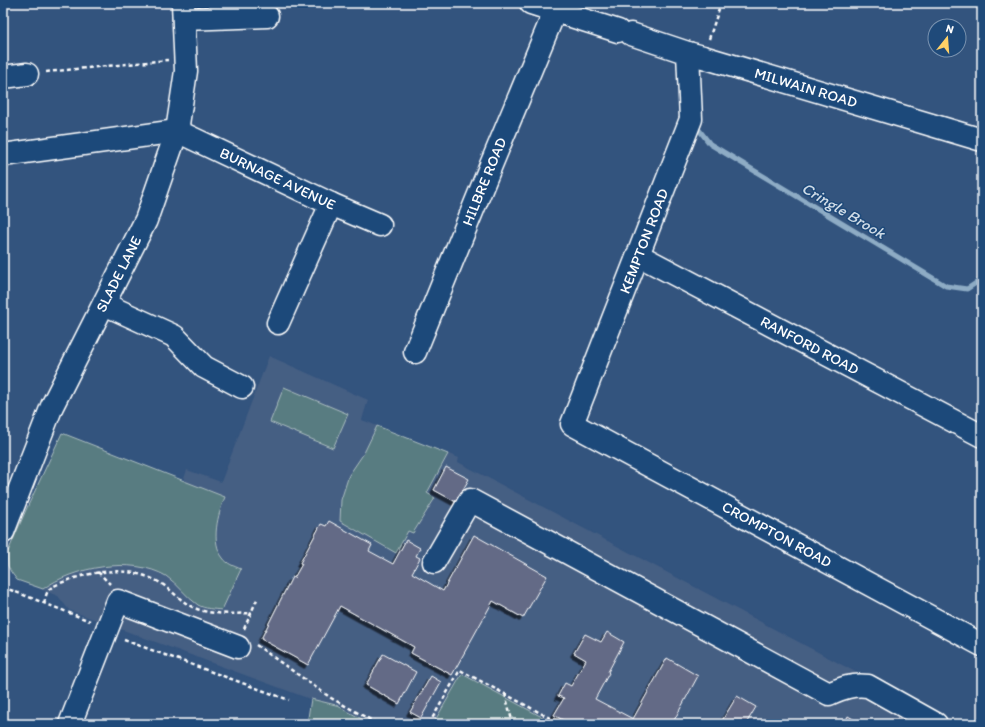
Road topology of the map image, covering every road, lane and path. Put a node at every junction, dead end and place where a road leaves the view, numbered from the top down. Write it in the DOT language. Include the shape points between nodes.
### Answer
graph roads {
  1 [pos="531,3"];
  2 [pos="721,3"];
  3 [pos="183,11"];
  4 [pos="555,11"];
  5 [pos="267,16"];
  6 [pos="696,55"];
  7 [pos="186,58"];
  8 [pos="27,74"];
  9 [pos="3,77"];
  10 [pos="177,131"];
  11 [pos="982,140"];
  12 [pos="3,155"];
  13 [pos="331,204"];
  14 [pos="380,225"];
  15 [pos="638,255"];
  16 [pos="104,304"];
  17 [pos="278,323"];
  18 [pos="415,352"];
  19 [pos="242,387"];
  20 [pos="572,424"];
  21 [pos="982,436"];
  22 [pos="3,532"];
  23 [pos="434,562"];
  24 [pos="3,587"];
  25 [pos="258,597"];
  26 [pos="106,633"];
  27 [pos="246,645"];
  28 [pos="982,645"];
  29 [pos="505,694"];
  30 [pos="289,700"];
  31 [pos="70,724"];
  32 [pos="378,724"];
  33 [pos="429,724"];
  34 [pos="513,724"];
  35 [pos="561,724"];
  36 [pos="936,724"];
  1 -- 4 [label="street, MILWAIN ROAD"];
  2 -- 6 [label="path"];
  3 -- 5 [label="street"];
  3 -- 7 [label="street, SLADE LANE"];
  4 -- 6 [label="street, MILWAIN ROAD"];
  4 -- 18 [label="street, HILBRE ROAD"];
  6 -- 11 [label="street, MILWAIN ROAD"];
  6 -- 15 [label="street, KEMPTON ROAD" via="691,119"];
  7 -- 8 [label="path"];
  7 -- 10 [label="street, SLADE LANE"];
  8 -- 9 [label="street"];
  10 -- 12 [label="street"];
  10 -- 13 [label="street, BURNAGE AVENUE"];
  10 -- 16 [label="street, SLADE LANE" via="146,220"];
  13 -- 14 [label="street, BURNAGE AVENUE"];
  13 -- 17 [label="street"];
  15 -- 20 [label="street, KEMPTON ROAD"];
  15 -- 21 [label="street, RANFORD ROAD"];
  16 -- 19 [label="street" via="174,336 204,367"];
  16 -- 22 [label="street, SLADE LANE" via="52,406"];
  20 -- 28 [label="street, CROMPTON ROAD"];
  23 -- 36 [label="street" via="470,500 829,694 849,686 868,686"];
  24 -- 26 [label="path" via="91,622"];
  25 -- 27 [label="path"];
  26 -- 27 [label="street" via="118,601"];
  26 -- 30 [label="path"];
  26 -- 31 [label="street"];
  27 -- 32 [label="path"];
  29 -- 33 [label="path" via="460,670"];
  29 -- 34 [label="path"];
  29 -- 35 [label="path"];
}
